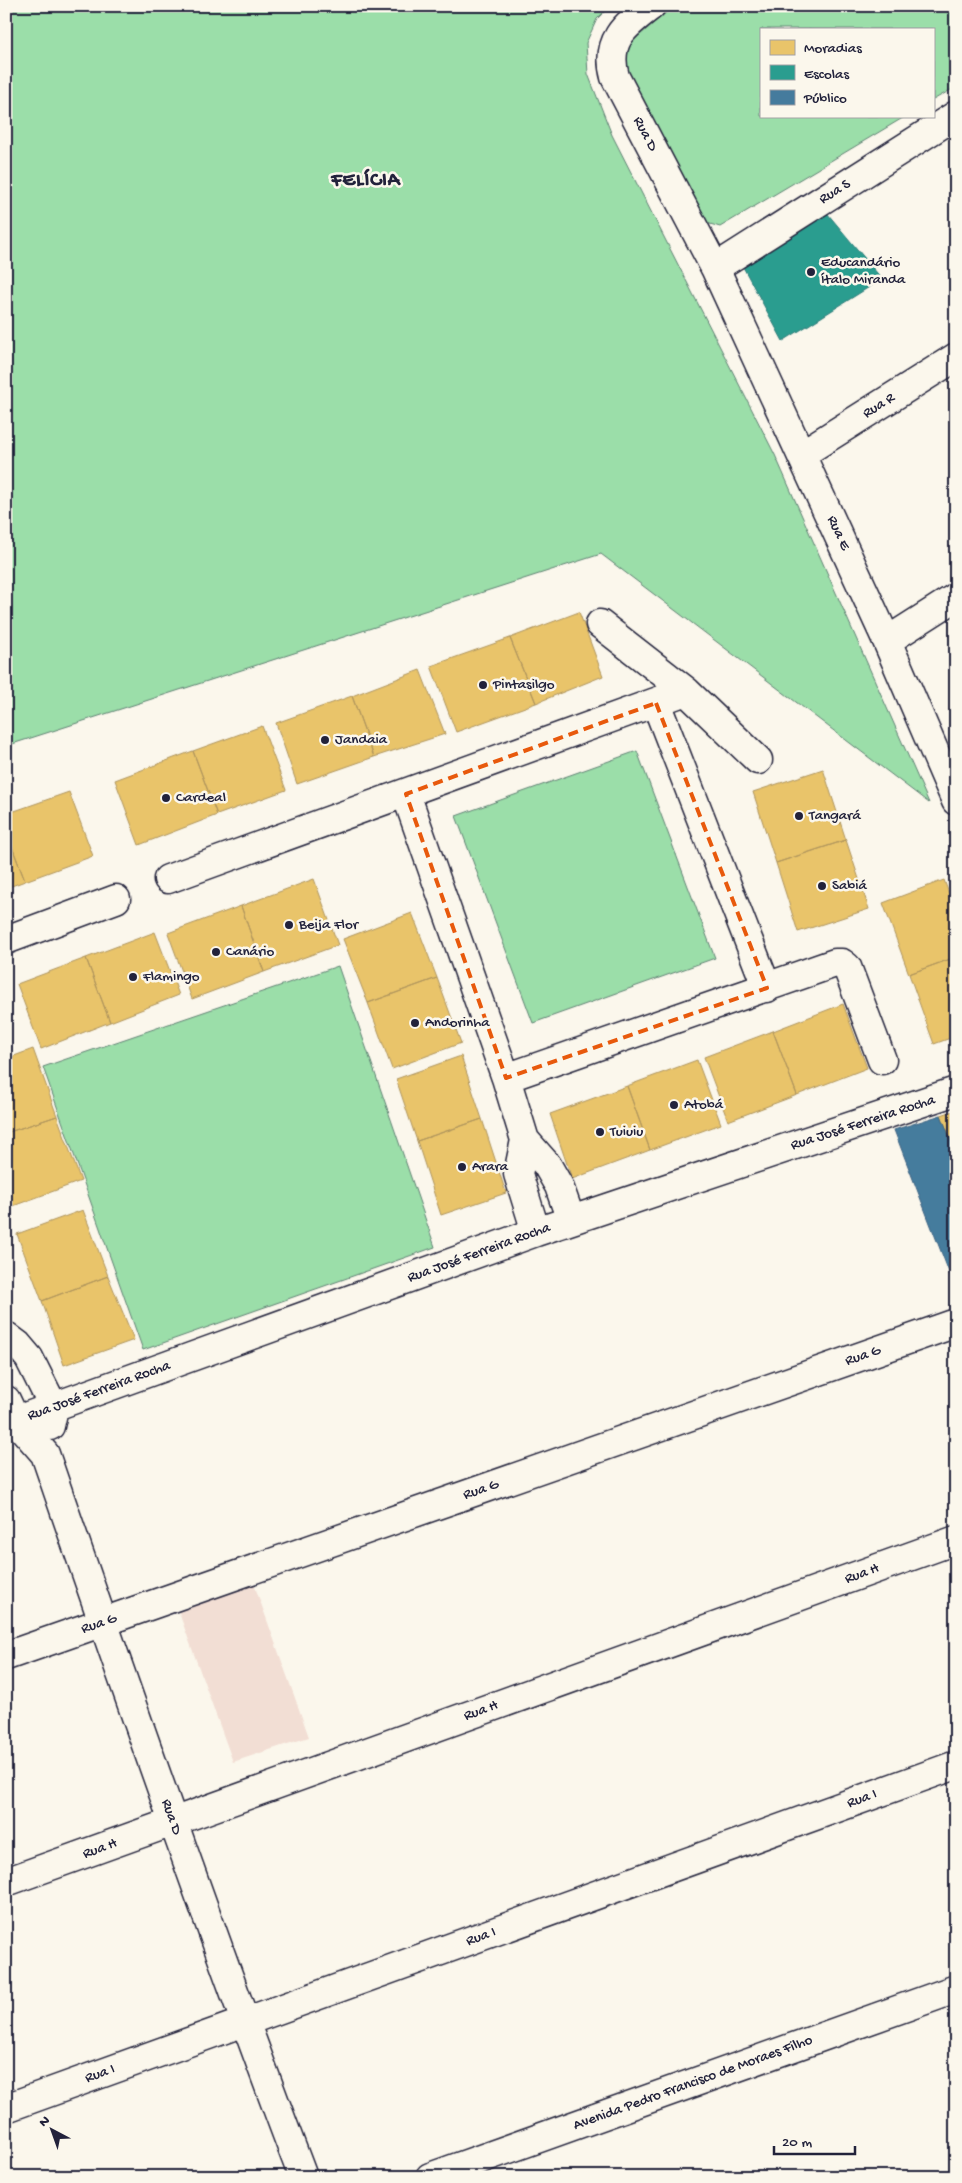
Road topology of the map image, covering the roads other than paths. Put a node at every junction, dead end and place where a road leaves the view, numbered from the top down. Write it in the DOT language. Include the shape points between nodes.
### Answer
graph roads {
  1 [pos="651,6"];
  2 [pos="956,115"];
  3 [pos="715,268"];
  4 [pos="956,357"];
  5 [pos="802,454"];
  6 [pos="956,597"];
  7 [pos="600,624"];
  8 [pos="887,641"];
  9 [pos="686,691"];
  10 [pos="656,703"];
  11 [pos="758,760"];
  12 [pos="406,794"];
  13 [pos="956,801"];
  14 [pos="168,879"];
  15 [pos="116,899"];
  16 [pos="6,940"];
  17 [pos="767,988"];
  18 [pos="882,1060"];
  19 [pos="506,1078"];
  20 [pos="956,1092"];
  21 [pos="525,1140"];
  22 [pos="571,1220"];
  23 [pos="536,1232"];
  24 [pos="956,1323"];
  25 [pos="6,1336"];
  26 [pos="54,1408"];
  27 [pos="9,1415"];
  28 [pos="45,1454"];
  29 [pos="956,1540"];
  30 [pos="103,1622"];
  31 [pos="6,1656"];
  32 [pos="956,1765"];
  33 [pos="173,1823"];
  34 [pos="6,1882"];
  35 [pos="956,1989"];
  36 [pos="244,2022"];
  37 [pos="6,2108"];
  38 [pos="303,2177"];
  39 [pos="430,2177"];
  1 -- 3 [label="street, Rua D" via="621,32 612,48 615,77"];
  2 -- 3 [label="street, Rua S"];
  3 -- 5 [label="street, Rua E"];
  4 -- 5 [label="street, Rua R"];
  5 -- 8 [label="street, Rua E"];
  6 -- 8 [label="street"];
  7 -- 9 [label="street"];
  8 -- 13 [label="street, Rua E"];
  9 -- 10 [label="street"];
  9 -- 11 [label="street"];
  10 -- 12 [label="street"];
  10 -- 17 [label="street"];
  12 -- 14 [label="street"];
  12 -- 19 [label="street"];
  15 -- 16 [label="street"];
  17 -- 18 [label="street" via="842,963 848,967"];
  17 -- 19 [label="street"];
  19 -- 21 [label="street"];
  20 -- 22 [label="street, Rua José Ferreira Rocha"];
  21 -- 22 [label="street" via="547,1165 559,1186"];
  21 -- 23 [label="street" via="518,1174"];
  22 -- 23 [label="street, Rua José Ferreira Rocha"];
  23 -- 26 [label="street, Rua José Ferreira Rocha"];
  24 -- 30 [label="street, Rua G"];
  25 -- 26 [label="street" via="29,1358"];
  26 -- 27 [label="street, Rua José Ferreira Rocha"];
  26 -- 28 [label="street"];
  27 -- 28 [label="street, Rua D"];
  28 -- 30 [label="street, Rua D"];
  29 -- 33 [label="street, Rua H"];
  30 -- 31 [label="street, Rua G"];
  30 -- 33 [label="street, Rua D"];
  32 -- 36 [label="street, Rua I"];
  33 -- 34 [label="street, Rua H"];
  33 -- 36 [label="street, Rua D"];
  35 -- 39 [label="street, Avenida Pedro Francisco de Moraes Filho"];
  36 -- 37 [label="street, Rua I"];
  36 -- 38 [label="street, Rua D"];
}
